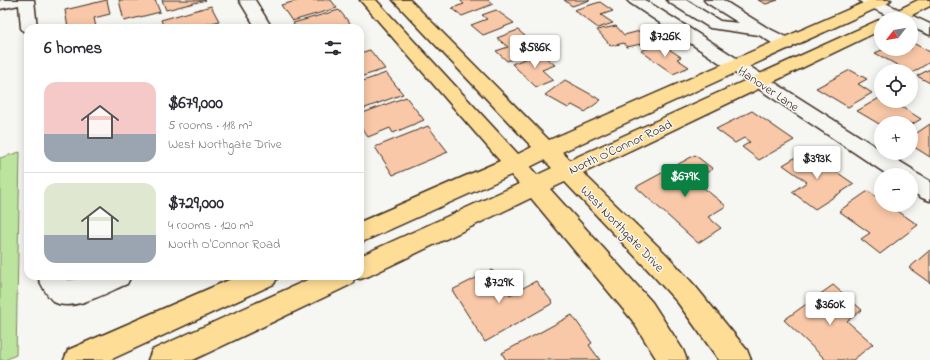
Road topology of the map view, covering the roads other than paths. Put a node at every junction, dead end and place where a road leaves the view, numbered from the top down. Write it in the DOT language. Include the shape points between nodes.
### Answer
graph roads {
  1 [pos="20,0"];
  2 [pos="26,0"];
  3 [pos="247,0"];
  4 [pos="368,0"];
  5 [pos="401,0"];
  6 [pos="635,0"];
  7 [pos="675,0"];
  8 [pos="712,0"];
  9 [pos="930,0"];
  10 [pos="875,1"];
  11 [pos="0,4"];
  12 [pos="892,12"];
  13 [pos="912,12"];
  14 [pos="28,24"];
  15 [pos="262,24"];
  16 [pos="918,25"];
  17 [pos="874,27"];
  18 [pos="930,30"];
  19 [pos="764,31"];
  20 [pos="786,44"];
  21 [pos="737,66"];
  22 [pos="759,82"];
  23 [pos="547,151"];
  24 [pos="514,164"];
  25 [pos="893,168"];
  26 [pos="566,171"];
  27 [pos="918,184"];
  28 [pos="534,186"];
  29 [pos="930,192"];
  30 [pos="364,231"];
  31 [pos="364,266"];
  32 [pos="53,280"];
  33 [pos="109,280"];
  34 [pos="256,280"];
  35 [pos="334,280"];
  36 [pos="78,360"];
  37 [pos="162,360"];
  38 [pos="673,360"];
  39 [pos="737,360"];
  1 -- 11 [label="street"];
  2 -- 14 [label="street"];
  3 -- 15 [label="street"];
  4 -- 24 [label="main road"];
  5 -- 23 [label="main road, West Northgate Drive"];
  6 -- 21 [label="street, Hanover Lane"];
  7 -- 19 [label="street" via="716,25"];
  8 -- 19 [label="street"];
  9 -- 13 [label="main road"];
  10 -- 12 [label="street"];
  10 -- 20 [label="main road, North O'Connor Road"];
  16 -- 18 [label="street"];
  17 -- 22 [label="main road, North O'Connor Road"];
  19 -- 20 [label="street"];
  20 -- 21 [label="main road, North O'Connor Road"];
  21 -- 22 [label="street, Hanover Lane"];
  21 -- 23 [label="main road, North O'Connor Road"];
  22 -- 25 [label="street, Hanover Lane"];
  22 -- 26 [label="main road, North O'Connor Road"];
  23 -- 24 [label="main road, North O'Connor Road"];
  23 -- 26 [label="main road, West Northgate Drive"];
  24 -- 28 [label="main road"];
  24 -- 30 [label="main road, North O'Connor Road"];
  26 -- 28 [label="main road, North O'Connor Road"];
  26 -- 39 [label="main road, West Northgate Drive" via="687,295"];
  27 -- 29 [label="street"];
  28 -- 31 [label="main road, North O'Connor Road"];
  28 -- 38 [label="main road" via="642,311"];
  32 -- 33 [label="street" via="62,293 85,290"];
  34 -- 36 [label="main road"];
  35 -- 37 [label="main road"];
}
